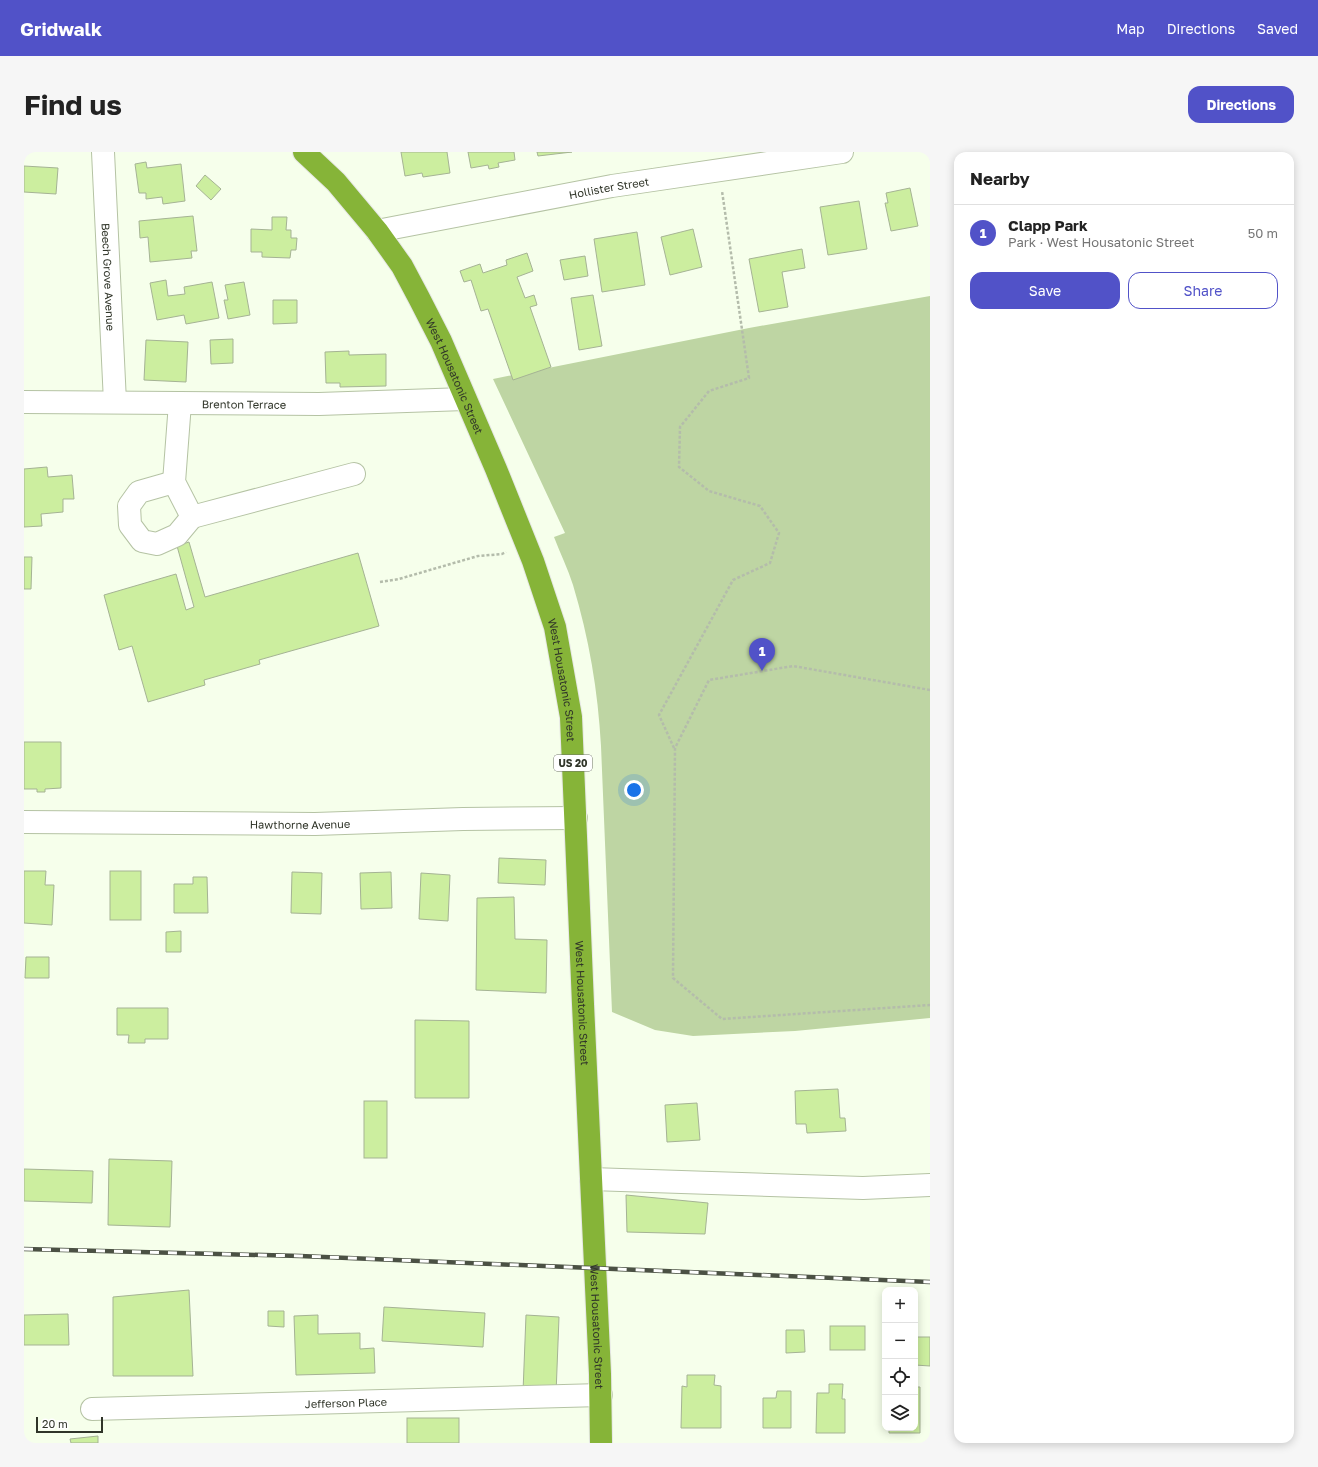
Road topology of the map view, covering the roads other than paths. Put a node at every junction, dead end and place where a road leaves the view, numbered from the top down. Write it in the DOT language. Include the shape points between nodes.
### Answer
graph roads {
  1 [pos="103,152"];
  2 [pos="304,152"];
  3 [pos="842,152"];
  4 [pos="377,231"];
  5 [pos="465,399"];
  6 [pos="24,402"];
  7 [pos="115,402"];
  8 [pos="180,403"];
  9 [pos="354,474"];
  10 [pos="174,482"];
  11 [pos="192,517"];
  12 [pos="576,818"];
  13 [pos="24,822"];
  14 [pos="590,1179"];
  15 [pos="930,1185"];
  16 [pos="601,1395"];
  17 [pos="92,1409"];
  18 [pos="601,1443"];
  1 -- 7 [label="street, Beech Grove Avenue"];
  2 -- 4 [label="highway, West Housatonic Street / US 20" via="336,182"];
  3 -- 4 [label="street, Hollister Street" via="612,186"];
  4 -- 5 [label="highway, West Housatonic Street / US 20" via="402,266 419,298"];
  5 -- 8 [label="street, Brenton Terrace" via="319,404"];
  5 -- 12 [label="highway, West Housatonic Street / US 20" via="533,560 555,627 571,717"];
  6 -- 7 [label="street, Brenton Terrace"];
  7 -- 8 [label="street, Brenton Terrace"];
  8 -- 10 [label="street"];
  9 -- 11 [label="street"];
  10 -- 11 [label="street"];
  10 -- 11 [label="street" via="139,492 129,506 130,524 142,541 157,544 177,535"];
  12 -- 13 [label="street, Hawthorne Avenue" via="463,818 315,824"];
  12 -- 14 [label="highway, West Housatonic Street / US 20"];
  14 -- 15 [label="street" via="863,1188"];
  14 -- 16 [label="highway, West Housatonic Street / US 20"];
  16 -- 17 [label="street, Jefferson Place"];
  16 -- 18 [label="highway, West Housatonic Street / US 20"];
}
